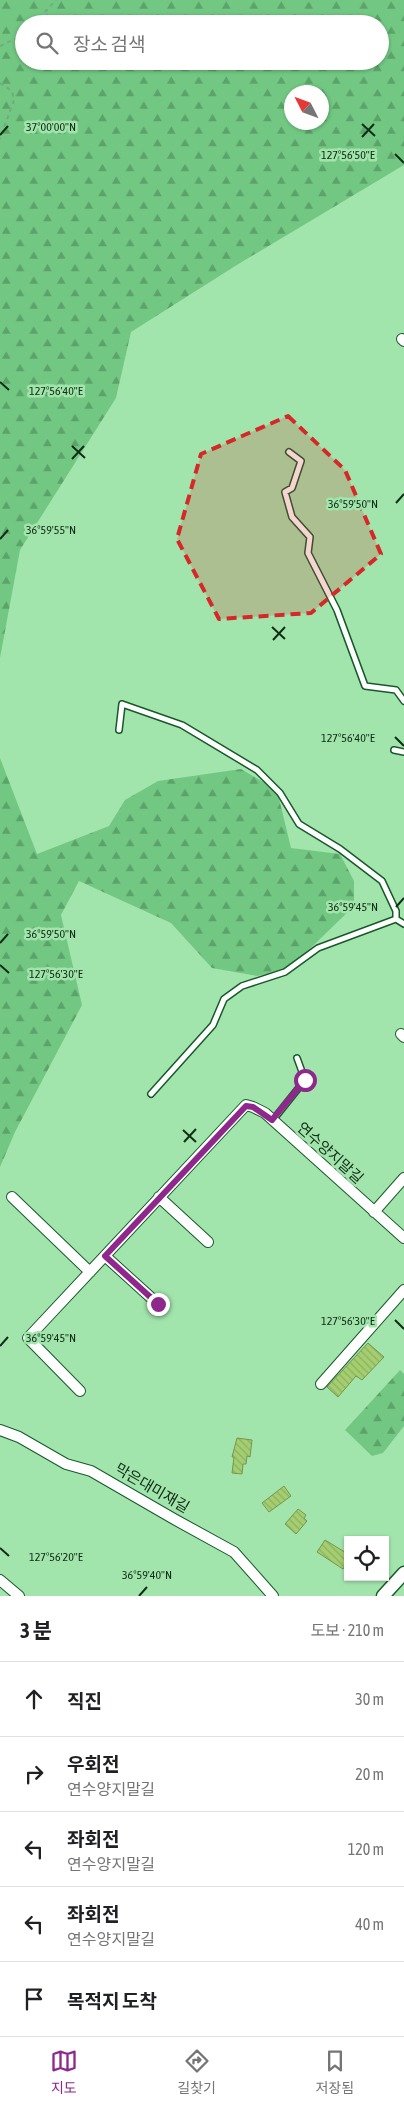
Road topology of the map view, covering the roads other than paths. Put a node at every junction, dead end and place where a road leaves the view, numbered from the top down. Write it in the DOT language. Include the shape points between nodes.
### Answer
graph roads {
  1 [pos="289,452"];
  2 [pos="404,701"];
  3 [pos="119,730"];
  4 [pos="394,750"];
  5 [pos="404,752"];
  6 [pos="396,919"];
  7 [pos="404,924"];
  8 [pos="297,1058"];
  9 [pos="151,1094"];
  10 [pos="272,1120"];
  11 [pos="404,1178"];
  12 [pos="12,1197"];
  13 [pos="159,1197"];
  14 [pos="374,1212"];
  15 [pos="404,1238"];
  16 [pos="208,1242"];
  17 [pos="105,1256"];
  18 [pos="90,1272"];
  19 [pos="404,1290"];
  20 [pos="158,1304"];
  21 [pos="321,1384"];
  22 [pos="80,1391"];
  23 [pos="0,1430"];
  24 [pos="404,1573"];
  25 [pos="0,1580"];
  26 [pos="19,1596"];
  27 [pos="274,1596"];
  28 [pos="383,1596"];
  1 -- 2 [label="lane" via="301,461 292,488 285,492 292,517 310,536 308,553 337,610 365,686 396,690"];
  3 -- 6 [label="lane" via="122,704 182,725 257,770 280,793 299,824 340,849 382,881"];
  4 -- 5 [label="lane"];
  6 -- 7 [label="lane"];
  6 -- 9 [label="lane" via="318,948 285,972 242,986 224,999 213,1025"];
  8 -- 10 [label="lane" via="305,1080"];
  10 -- 13 [label="street, 연수양지말길" via="259,1110 246,1106"];
  10 -- 14 [label="street, 연수양지말길"];
  11 -- 14 [label="street"];
  12 -- 18 [label="street"];
  13 -- 16 [label="street"];
  13 -- 17 [label="street, 연수양지말길"];
  14 -- 15 [label="street, 연수양지말길"];
  17 -- 18 [label="street, 연수양지말길"];
  17 -- 20 [label="street"];
  18 -- 22 [label="street, 연수양지말길" via="28,1338"];
  19 -- 21 [label="street"];
  23 -- 27 [label="street, 막은대미재길" via="66,1464 91,1471 234,1552"];
  24 -- 28 [label="street"];
  25 -- 26 [label="street"];
}
